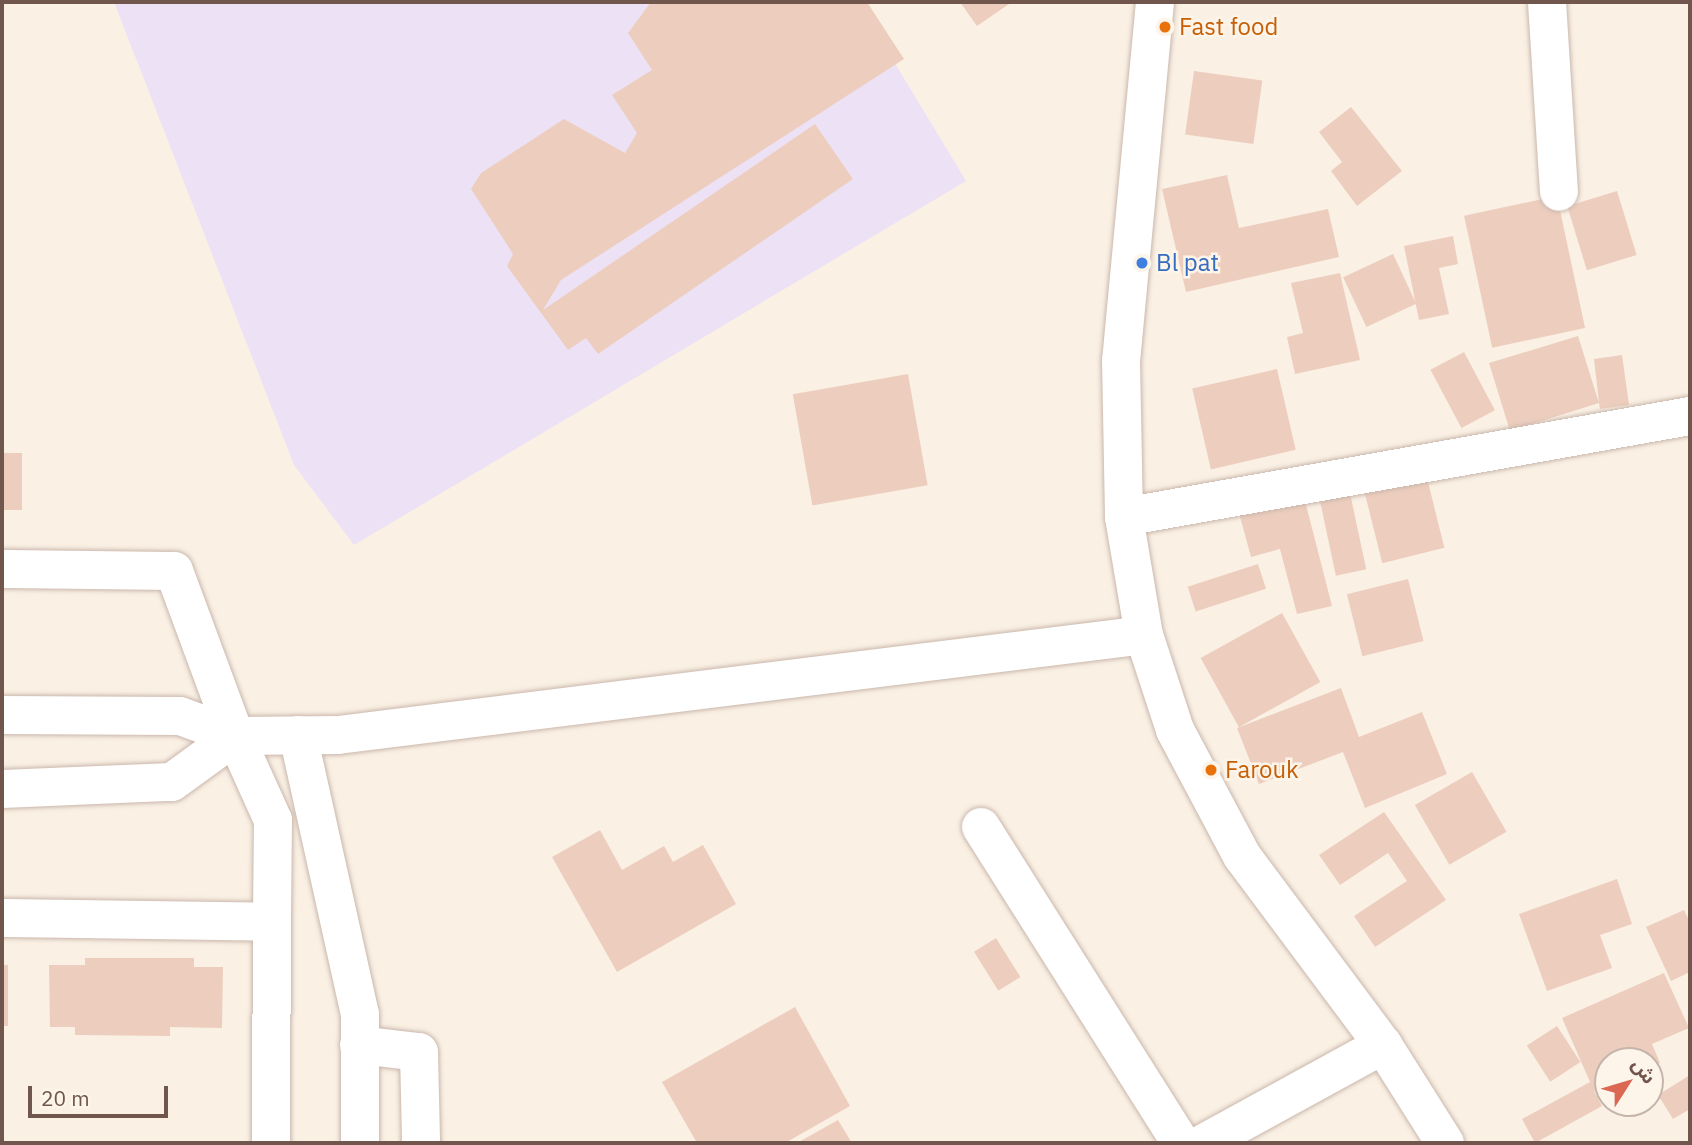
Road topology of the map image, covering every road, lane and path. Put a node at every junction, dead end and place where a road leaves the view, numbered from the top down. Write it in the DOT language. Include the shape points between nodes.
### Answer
graph roads {
  1 [pos="1155,2"];
  2 [pos="1547,2"];
  3 [pos="1559,192"];
  4 [pos="1690,416"];
  5 [pos="1124,517"];
  6 [pos="2,569"];
  7 [pos="1143,635"];
  8 [pos="2,715"];
  9 [pos="298,735"];
  10 [pos="235,736"];
  11 [pos="2,789"];
  12 [pos="981,827"];
  13 [pos="2,918"];
  14 [pos="272,922"];
  15 [pos="359,1045"];
  16 [pos="1383,1045"];
  17 [pos="271,1143"];
  18 [pos="360,1143"];
  19 [pos="421,1143"];
  20 [pos="1181,1143"];
  21 [pos="1204,1143"];
  22 [pos="1445,1143"];
  1 -- 5 [label="street" via="1121,360"];
  2 -- 3 [label="street"];
  4 -- 5 [label="street"];
  5 -- 7 [label="street"];
  6 -- 10 [label="street" via="174,571"];
  7 -- 9 [label="street" via="338,735"];
  7 -- 16 [label="street" via="1175,730 1242,856"];
  8 -- 10 [label="street" via="180,716"];
  9 -- 10 [label="street"];
  9 -- 15 [label="street" via="360,1014"];
  10 -- 11 [label="street" via="172,782"];
  10 -- 14 [label="street" via="273,820"];
  12 -- 20 [label="street"];
  13 -- 14 [label="street"];
  14 -- 17 [label="street"];
  15 -- 18 [label="street"];
  15 -- 19 [label="street" via="419,1052"];
  16 -- 21 [label="street"];
  16 -- 22 [label="street"];
}
